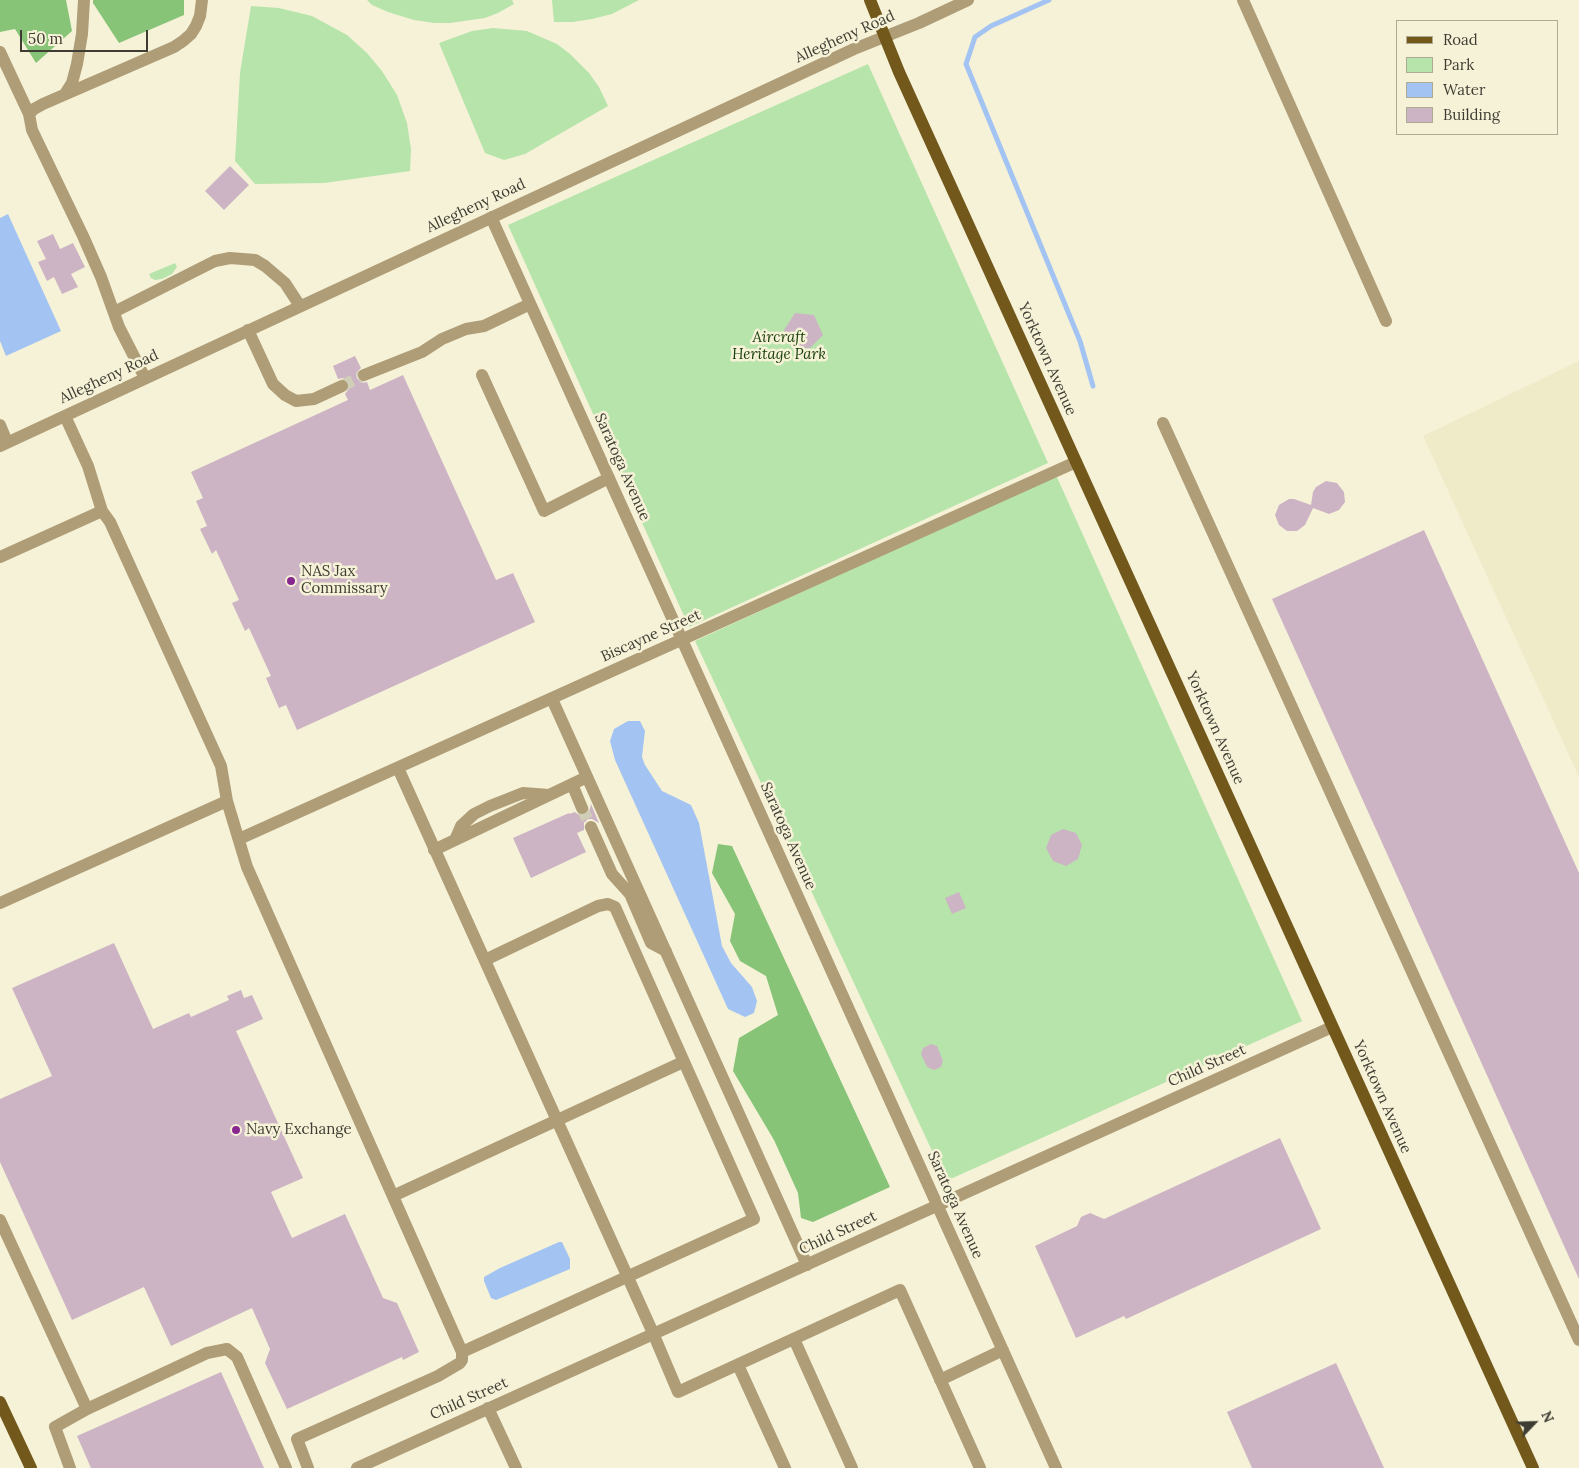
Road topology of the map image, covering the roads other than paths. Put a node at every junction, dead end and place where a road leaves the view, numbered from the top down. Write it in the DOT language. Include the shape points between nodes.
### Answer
graph roads {
  1 [pos="84,0"];
  2 [pos="202,0"];
  3 [pos="870,0"];
  4 [pos="968,0"];
  5 [pos="1243,0"];
  6 [pos="884,37"];
  7 [pos="0,52"];
  8 [pos="65,94"];
  9 [pos="29,114"];
  10 [pos="491,217"];
  11 [pos="530,304"];
  12 [pos="300,306"];
  13 [pos="114,312"];
  14 [pos="1386,321"];
  15 [pos="248,330"];
  16 [pos="482,374"];
  17 [pos="364,375"];
  18 [pos="145,378"];
  19 [pos="342,386"];
  20 [pos="65,416"];
  21 [pos="1163,423"];
  22 [pos="0,425"];
  23 [pos="4,444"];
  24 [pos="1076,462"];
  25 [pos="609,478"];
  26 [pos="102,511"];
  27 [pos="0,557"];
  28 [pos="682,640"];
  29 [pos="552,699"];
  30 [pos="398,768"];
  31 [pos="587,777"];
  32 [pos="572,784"];
  33 [pos="227,800"];
  34 [pos="582,808"];
  35 [pos="591,827"];
  36 [pos="239,839"];
  37 [pos="434,850"];
  38 [pos="0,903"];
  39 [pos="666,951"];
  40 [pos="484,960"];
  41 [pos="1332,1027"];
  42 [pos="683,1062"];
  43 [pos="556,1120"];
  44 [pos="393,1196"];
  45 [pos="937,1205"];
  46 [pos="0,1220"];
  47 [pos="807,1265"];
  48 [pos="627,1276"];
  49 [pos="653,1333"];
  50 [pos="794,1339"];
  51 [pos="1579,1340"];
  52 [pos="1003,1350"];
  53 [pos="462,1352"];
  54 [pos="738,1365"];
  55 [pos="940,1380"];
  56 [pos="0,1402"];
  57 [pos="488,1408"];
  58 [pos="87,1409"];
  59 [pos="31,1468"];
  60 [pos="70,1468"];
  61 [pos="286,1468"];
  62 [pos="308,1468"];
  63 [pos="357,1468"];
  64 [pos="516,1468"];
  65 [pos="785,1468"];
  66 [pos="852,1468"];
  67 [pos="980,1468"];
  68 [pos="1056,1468"];
  69 [pos="1533,1468"];
  1 -- 8 [label="street" via="77,64 72,84"];
  2 -- 8 [label="street" via="196,26 183,41"];
  3 -- 6 [label="main road, Yorktown Avenue"];
  4 -- 6 [label="street, Allegheny Road"];
  5 -- 14 [label="street"];
  6 -- 10 [label="street, Allegheny Road"];
  6 -- 24 [label="main road, Yorktown Avenue"];
  7 -- 9 [label="street"];
  8 -- 9 [label="street" via="34,108"];
  9 -- 13 [label="street" via="32,130 83,236"];
  10 -- 11 [label="street, Saratoga Avenue"];
  10 -- 12 [label="street, Allegheny Road"];
  11 -- 17 [label="street"];
  11 -- 25 [label="street, Saratoga Avenue"];
  12 -- 13 [label="street" via="285,283 265,266 255,260 230,258"];
  12 -- 15 [label="street, Allegheny Road"];
  13 -- 18 [label="street"];
  15 -- 18 [label="street, Allegheny Road"];
  15 -- 19 [label="street" via="273,384 285,396 296,400 314,399"];
  16 -- 25 [label="street" via="544,511"];
  18 -- 20 [label="street, Allegheny Road"];
  20 -- 23 [label="street, Allegheny Road"];
  20 -- 26 [label="street" via="88,466"];
  21 -- 51 [label="street"];
  22 -- 23 [label="street"];
  24 -- 28 [label="street, Biscayne Street"];
  24 -- 41 [label="main road, Yorktown Avenue"];
  25 -- 28 [label="street, Saratoga Avenue"];
  26 -- 27 [label="street"];
  26 -- 33 [label="street" via="110,522 221,766"];
  28 -- 29 [label="street, Biscayne Street"];
  28 -- 45 [label="street, Saratoga Avenue"];
  29 -- 30 [label="street, Biscayne Street"];
  29 -- 31 [label="street"];
  30 -- 36 [label="street, Biscayne Street"];
  30 -- 37 [label="street"];
  31 -- 32 [label="street"];
  31 -- 39 [label="street"];
  32 -- 34 [label="street"];
  32 -- 37 [label="street"];
  33 -- 36 [label="street"];
  33 -- 38 [label="street"];
  35 -- 39 [label="street" via="612,874 630,894 651,943"];
  36 -- 44 [label="street" via="247,868"];
  37 -- 40 [label="street"];
  39 -- 47 [label="street"];
  40 -- 42 [label="street" via="598,906 608,904 615,907"];
  40 -- 43 [label="street"];
  41 -- 45 [label="street, Child Street"];
  41 -- 69 [label="main road, Yorktown Avenue"];
  42 -- 43 [label="street"];
  42 -- 48 [label="street" via="754,1219"];
  43 -- 44 [label="street"];
  43 -- 48 [label="street"];
  44 -- 53 [label="street"];
  45 -- 47 [label="street, Child Street"];
  45 -- 52 [label="street, Saratoga Avenue"];
  46 -- 58 [label="street"];
  47 -- 49 [label="street, Child Street"];
  48 -- 49 [label="street"];
  48 -- 53 [label="street"];
  49 -- 54 [label="street" via="678,1392"];
  49 -- 57 [label="street, Child Street"];
  50 -- 54 [label="street"];
  50 -- 55 [label="street" via="900,1290"];
  50 -- 66 [label="street"];
  52 -- 55 [label="street"];
  52 -- 68 [label="street, Saratoga Avenue"];
  53 -- 62 [label="street" via="460,1363 438,1376 298,1440"];
  54 -- 65 [label="street"];
  55 -- 67 [label="street"];
  56 -- 59 [label="main road"];
  57 -- 63 [label="street, Child Street"];
  57 -- 64 [label="street"];
  58 -- 60 [label="street" via="55,1427"];
  58 -- 61 [label="street" via="207,1353 227,1349 237,1357"];
}
